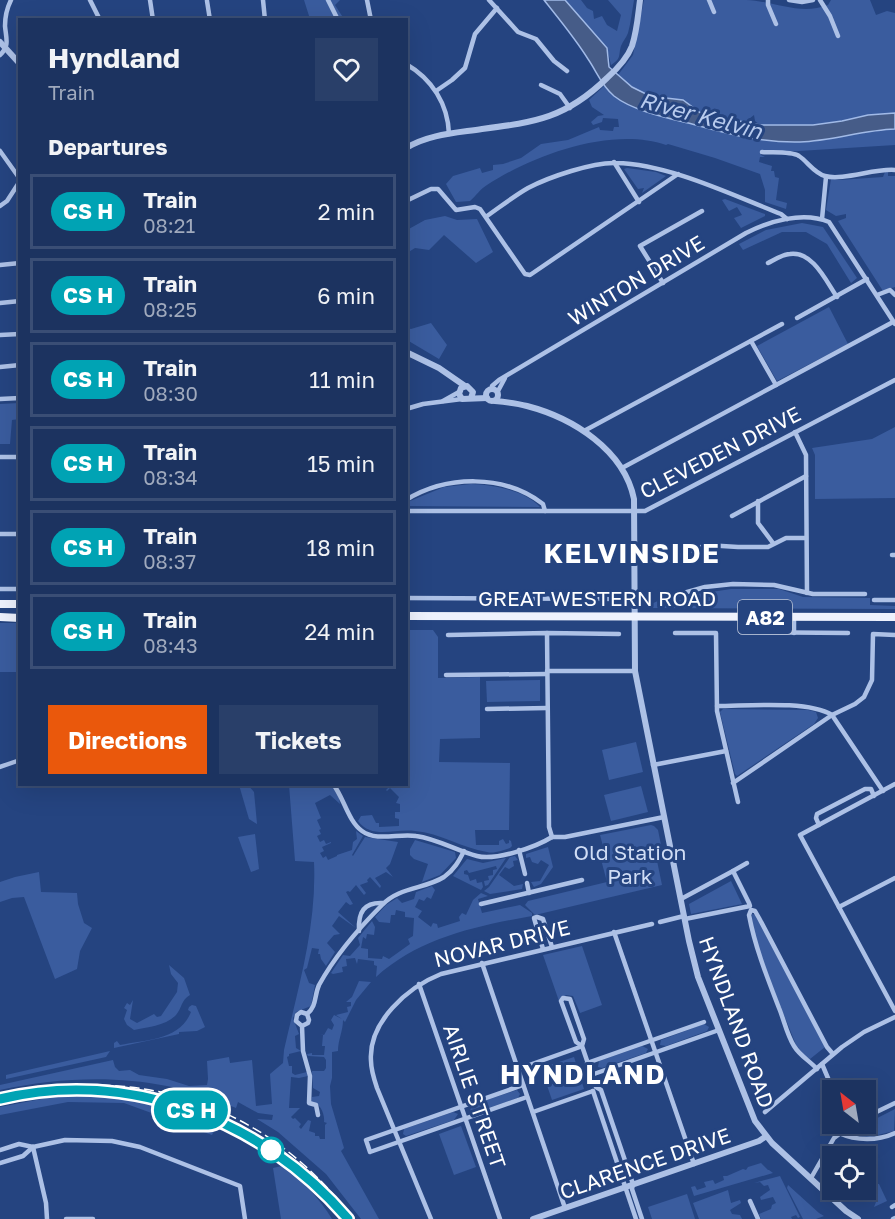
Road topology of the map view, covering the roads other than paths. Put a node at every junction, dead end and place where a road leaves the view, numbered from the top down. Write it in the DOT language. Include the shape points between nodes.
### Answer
graph roads {
  1 [pos="11,0"];
  2 [pos="90,0"];
  3 [pos="150,0"];
  4 [pos="263,0"];
  5 [pos="328,0"];
  6 [pos="367,0"];
  7 [pos="489,0"];
  8 [pos="640,0"];
  9 [pos="709,0"];
  10 [pos="768,0"];
  11 [pos="789,0"];
  12 [pos="813,0"];
  13 [pos="820,0"];
  14 [pos="207,1"];
  15 [pos="497,8"];
  16 [pos="714,12"];
  17 [pos="99,18"];
  18 [pos="153,18"];
  19 [pos="210,18"];
  20 [pos="265,18"];
  21 [pos="337,18"];
  22 [pos="371,18"];
  23 [pos="776,24"];
  24 [pos="838,36"];
  25 [pos="0,42"];
  26 [pos="6,48"];
  27 [pos="0,54"];
  28 [pos="18,62"];
  29 [pos="408,65"];
  30 [pos="567,71"];
  31 [pos="541,85"];
  32 [pos="436,91"];
  33 [pos="570,108"];
  34 [pos="449,134"];
  35 [pos="408,147"];
  36 [pos="0,150"];
  37 [pos="762,152"];
  38 [pos="614,162"];
  39 [pos="895,170"];
  40 [pos="678,174"];
  41 [pos="18,177"];
  42 [pos="826,177"];
  43 [pos="18,183"];
  44 [pos="408,200"];
  45 [pos="639,202"];
  46 [pos="0,206"];
  47 [pos="702,211"];
  48 [pos="487,216"];
  49 [pos="787,219"];
  50 [pos="822,219"];
  51 [pos="18,263"];
  52 [pos="768,263"];
  53 [pos="0,265"];
  54 [pos="867,279"];
  55 [pos="663,283"];
  56 [pos="877,295"];
  57 [pos="895,295"];
  58 [pos="837,297"];
  59 [pos="18,301"];
  60 [pos="0,303"];
  61 [pos="797,318"];
  62 [pos="894,323"];
  63 [pos="782,324"];
  64 [pos="18,334"];
  65 [pos="0,335"];
  66 [pos="751,341"];
  67 [pos="408,353"];
  68 [pos="18,365"];
  69 [pos="0,367"];
  70 [pos="895,380"];
  71 [pos="776,385"];
  72 [pos="472,390"];
  73 [pos="461,392"];
  74 [pos="493,394"];
  75 [pos="18,398"];
  76 [pos="471,398"];
  77 [pos="0,399"];
  78 [pos="408,408"];
  79 [pos="584,431"];
  80 [pos="795,432"];
  81 [pos="0,457"];
  82 [pos="18,457"];
  83 [pos="622,468"];
  84 [pos="806,476"];
  85 [pos="408,499"];
  86 [pos="758,501"];
  87 [pos="408,511"];
  88 [pos="545,511"];
  89 [pos="634,512"];
  90 [pos="732,516"];
  91 [pos="0,534"];
  92 [pos="18,534"];
  93 [pos="806,538"];
  94 [pos="774,543"];
  95 [pos="636,559"];
  96 [pos="0,589"];
  97 [pos="18,589"];
  98 [pos="807,593"];
  99 [pos="865,594"];
  100 [pos="408,598"];
  101 [pos="666,598"];
  102 [pos="636,599"];
  103 [pos="874,600"];
  104 [pos="895,600"];
  105 [pos="0,604"];
  106 [pos="18,604"];
  107 [pos="636,615"];
  108 [pos="408,616"];
  109 [pos="0,617"];
  110 [pos="794,617"];
  111 [pos="895,617"];
  112 [pos="18,618"];
  113 [pos="741,632"];
  114 [pos="547,633"];
  115 [pos="675,633"];
  116 [pos="794,633"];
  117 [pos="848,633"];
  118 [pos="619,634"];
  119 [pos="448,635"];
  120 [pos="895,635"];
  121 [pos="635,671"];
  122 [pos="547,672"];
  123 [pos="446,675"];
  124 [pos="717,706"];
  125 [pos="547,708"];
  126 [pos="487,709"];
  127 [pos="832,715"];
  128 [pos="726,750"];
  129 [pos="18,761"];
  130 [pos="653,765"];
  131 [pos="0,767"];
  132 [pos="734,783"];
  133 [pos="895,784"];
  134 [pos="334,786"];
  135 [pos="883,791"];
  136 [pos="874,796"];
  137 [pos="738,802"];
  138 [pos="663,817"];
  139 [pos="819,825"];
  140 [pos="552,837"];
  141 [pos="519,850"];
  142 [pos="465,852"];
  143 [pos="747,863"];
  144 [pos="733,871"];
  145 [pos="525,874"];
  146 [pos="895,878"];
  147 [pos="582,880"];
  148 [pos="527,883"];
  149 [pos="529,893"];
  150 [pos="681,899"];
  151 [pos="384,903"];
  152 [pos="481,904"];
  153 [pos="839,907"];
  154 [pos="684,918"];
  155 [pos="660,922"];
  156 [pos="652,924"];
  157 [pos="359,931"];
  158 [pos="614,932"];
  159 [pos="552,947"];
  160 [pos="543,949"];
  161 [pos="482,963"];
  162 [pos="419,984"];
  163 [pos="895,1011"];
  164 [pos="307,1014"];
  165 [pos="895,1017"];
  166 [pos="704,1022"];
  167 [pos="302,1026"];
  168 [pos="719,1030"];
  169 [pos="651,1041"];
  170 [pos="582,1046"];
  171 [pos="655,1053"];
  172 [pos="833,1054"];
  173 [pos="587,1063"];
  174 [pos="822,1064"];
  175 [pos="518,1069"];
  176 [pos="817,1069"];
  177 [pos="591,1075"];
  178 [pos="829,1080"];
  179 [pos="523,1085"];
  180 [pos="594,1089"];
  181 [pos="527,1097"];
  182 [pos="895,1103"];
  183 [pos="462,1107"];
  184 [pos="533,1112"];
  185 [pos="765,1112"];
  186 [pos="876,1112"];
  187 [pos="318,1115"];
  188 [pos="465,1119"];
  189 [pos="394,1130"];
  190 [pos="895,1133"];
  191 [pos="838,1134"];
  192 [pos="842,1134"];
  193 [pos="765,1137"];
  194 [pos="399,1142"];
  195 [pos="33,1147"];
  196 [pos="0,1150"];
  197 [pos="0,1163"];
  198 [pos="694,1164"];
  199 [pos="811,1178"];
  200 [pos="633,1184"];
  201 [pos="625,1187"];
  202 [pos="750,1201"];
  203 [pos="566,1208"];
  204 [pos="47,1219"];
  205 [pos="66,1219"];
  206 [pos="93,1219"];
  207 [pos="245,1219"];
  208 [pos="431,1219"];
  209 [pos="500,1219"];
  210 [pos="533,1219"];
  211 [pos="636,1219"];
  212 [pos="642,1219"];
  213 [pos="758,1219"];
  214 [pos="856,1219"];
  1 -- 26 [label="street"];
  2 -- 17 [label="street"];
  3 -- 18 [label="street"];
  4 -- 20 [label="street"];
  5 -- 21 [label="street"];
  6 -- 22 [label="street"];
  7 -- 15 [label="street"];
  8 -- 33 [label="street" via="632,46 620,66"];
  9 -- 16 [label="street"];
  10 -- 23 [label="street"];
  11 -- 12 [label="street"];
  13 -- 24 [label="street"];
  14 -- 19 [label="street"];
  15 -- 30 [label="street" via="518,32 536,39"];
  15 -- 32 [label="street" via="475,34 465,68"];
  25 -- 26 [label="street"];
  26 -- 27 [label="street"];
  26 -- 28 [label="street"];
  29 -- 32 [label="street" via="422,74"];
  31 -- 33 [label="street" via="560,94"];
  32 -- 34 [label="street"];
  33 -- 34 [label="street" via="526,123"];
  34 -- 35 [label="street"];
  36 -- 41 [label="street"];
  37 -- 42 [label="street" via="798,155"];
  38 -- 40 [label="street" via="647,165"];
  38 -- 45 [label="street"];
  38 -- 48 [label="street" via="564,172 528,188"];
  39 -- 42 [label="street"];
  40 -- 45 [label="street"];
  40 -- 49 [label="street"];
  42 -- 50 [label="street"];
  43 -- 46 [label="street"];
  44 -- 48 [label="street" via="438,189 456,210 475,207"];
  45 -- 48 [label="street" via="530,275 525,274"];
  47 -- 55 [label="street" via="640,246"];
  49 -- 50 [label="street"];
  49 -- 55 [label="street, WINTON DRIVE" via="763,224"];
  50 -- 54 [label="street" via="829,222"];
  51 -- 53 [label="street"];
  52 -- 58 [label="street" via="800,254 816,266"];
  54 -- 56 [label="street"];
  54 -- 58 [label="street"];
  55 -- 74 [label="street, WINTON DRIVE" via="492,386"];
  56 -- 57 [label="street" via="890,290"];
  56 -- 62 [label="street"];
  58 -- 61 [label="street"];
  59 -- 60 [label="street"];
  62 -- 71 [label="street"];
  63 -- 66 [label="street"];
  64 -- 65 [label="street"];
  66 -- 71 [label="street"];
  66 -- 79 [label="street"];
  67 -- 73 [label="street" via="454,378"];
  68 -- 69 [label="street"];
  70 -- 80 [label="street, CLEVEDEN DRIVE"];
  71 -- 83 [label="street"];
  72 -- 73 [label="street" via="470,387"];
  72 -- 74 [label="street"];
  72 -- 76 [label="street"];
  73 -- 76 [label="street"];
  73 -- 78 [label="street" via="443,401"];
  74 -- 76 [label="street"];
  74 -- 79 [label="street"];
  75 -- 77 [label="street"];
  79 -- 83 [label="street"];
  80 -- 84 [label="street" via="806,455"];
  80 -- 89 [label="street, CLEVEDEN DRIVE" via="649,509"];
  81 -- 82 [label="street"];
  83 -- 89 [label="street, HYNDLAND ROAD" via="633,491"];
  84 -- 86 [label="street"];
  84 -- 93 [label="street"];
  85 -- 88 [label="street" via="444,484 480,482 523,493 543,504"];
  86 -- 90 [label="street"];
  86 -- 94 [label="street" via="758,523"];
  87 -- 88 [label="street, CLEVEDEN DRIVE"];
  88 -- 89 [label="street, CLEVEDEN DRIVE"];
  89 -- 95 [label="street, HYNDLAND ROAD"];
  91 -- 92 [label="street"];
  93 -- 94 [label="street" via="786,538"];
  93 -- 98 [label="street"];
  94 -- 95 [label="street" via="768,547 738,548 706,545 666,561"];
  95 -- 102 [label="street, HYNDLAND ROAD"];
  96 -- 97 [label="street"];
  98 -- 99 [label="street"];
  98 -- 101 [label="street" via="774,585 733,584"];
  100 -- 102 [label="street, GREAT WESTERN ROAD"];
  102 -- 107 [label="street, HYNDLAND ROAD"];
  103 -- 104 [label="street"];
  105 -- 106 [label="main road"];
  107 -- 108 [label="main road, GREAT WESTERN ROAD / A82"];
  107 -- 110 [label="main road, GREAT WESTERN ROAD / A82"];
  107 -- 121 [label="street, HYNDLAND ROAD"];
  109 -- 112 [label="main road"];
  110 -- 111 [label="main road, GREAT WESTERN ROAD / A82"];
  110 -- 116 [label="street"];
  113 -- 116 [label="street"];
  114 -- 118 [label="street"];
  114 -- 119 [label="street"];
  114 -- 122 [label="street"];
  115 -- 124 [label="street" via="716,633"];
  116 -- 117 [label="street"];
  120 -- 127 [label="street" via="873,634 870,688 859,701"];
  121 -- 122 [label="street"];
  121 -- 130 [label="street, HYNDLAND ROAD"];
  122 -- 123 [label="street"];
  122 -- 125 [label="street"];
  124 -- 127 [label="street" via="809,707"];
  124 -- 128 [label="street"];
  125 -- 126 [label="street"];
  125 -- 140 [label="street"];
  127 -- 132 [label="street"];
  127 -- 135 [label="street"];
  128 -- 130 [label="street"];
  128 -- 132 [label="street"];
  129 -- 131 [label="street"];
  130 -- 138 [label="street, HYNDLAND ROAD"];
  132 -- 137 [label="street"];
  133 -- 135 [label="street"];
  134 -- 142 [label="street" via="357,827 366,834 415,836"];
  135 -- 136 [label="street"];
  136 -- 139 [label="street"];
  136 -- 139 [label="street" via="871,789 866,789 826,809 816,816"];
  138 -- 140 [label="street"];
  138 -- 150 [label="street, HYNDLAND ROAD"];
  139 -- 153 [label="street" via="800,835"];
  140 -- 141 [label="street"];
  141 -- 142 [label="street" via="485,858"];
  141 -- 145 [label="street"];
  142 -- 151 [label="street" via="444,877 401,892"];
  143 -- 144 [label="street"];
  144 -- 150 [label="street"];
  144 -- 154 [label="street" via="750,906"];
  146 -- 153 [label="street"];
  147 -- 149 [label="street"];
  148 -- 149 [label="street"];
  149 -- 152 [label="street"];
  150 -- 154 [label="street, HYNDLAND ROAD"];
  151 -- 157 [label="street"];
  151 -- 157 [label="street" via="364,907 359,916"];
  153 -- 163 [label="street"];
  154 -- 155 [label="street"];
  154 -- 168 [label="street, HYNDLAND ROAD" via="693,960"];
  156 -- 158 [label="street, NOVAR DRIVE"];
  157 -- 164 [label="street" via="336,958"];
  158 -- 159 [label="street, NOVAR DRIVE"];
  158 -- 169 [label="street"];
  159 -- 160 [label="street, NOVAR DRIVE"];
  159 -- 160 [label="street" via="543,919 537,917 534,922"];
  160 -- 161 [label="street, NOVAR DRIVE"];
  161 -- 162 [label="street, NOVAR DRIVE"];
  161 -- 175 [label="street"];
  162 -- 183 [label="street, AIRLIE STREET"];
  162 -- 189 [label="street, NOVAR DRIVE" via="388,1015 376,1033 371,1052 374,1079"];
  164 -- 167 [label="street" via="308,1023"];
  164 -- 167 [label="street" via="297,1015 296,1021"];
  165 -- 172 [label="street" via="859,1034"];
  166 -- 169 [label="street"];
  167 -- 187 [label="street" via="310,1076 309,1103 316,1106"];
  168 -- 171 [label="street"];
  168 -- 193 [label="street, HYNDLAND ROAD" via="748,1108"];
  169 -- 171 [label="street"];
  169 -- 173 [label="street"];
  170 -- 170 [label="street" via="576,1042 563,998 570,999 584,1039"];
  170 -- 173 [label="street"];
  170 -- 175 [label="street"];
  171 -- 177 [label="street"];
  171 -- 198 [label="street"];
  172 -- 174 [label="street"];
  172 -- 176 [label="street" via="756,912 751,910 761,963 789,1034 801,1056"];
  173 -- 177 [label="street"];
  174 -- 176 [label="street"];
  174 -- 178 [label="street"];
  175 -- 179 [label="street"];
  176 -- 185 [label="street"];
  177 -- 180 [label="street"];
  179 -- 181 [label="street"];
  179 -- 183 [label="street"];
  180 -- 184 [label="street"];
  180 -- 200 [label="street" via="601,1090"];
  180 -- 201 [label="street"];
  181 -- 184 [label="street"];
  181 -- 188 [label="street"];
  182 -- 186 [label="street"];
  183 -- 188 [label="street, AIRLIE STREET"];
  183 -- 189 [label="street"];
  184 -- 203 [label="street"];
  188 -- 194 [label="street"];
  188 -- 209 [label="street, AIRLIE STREET"];
  189 -- 194 [label="street, NOVAR DRIVE"];
  189 -- 194 [label="street" via="366,1140 370,1152"];
  190 -- 192 [label="street" via="871,1139"];
  191 -- 199 [label="street"];
  193 -- 198 [label="street, CLARENCE DRIVE"];
  193 -- 199 [label="street, HYNDLAND ROAD"];
  194 -- 208 [label="street, NOVAR DRIVE"];
  195 -- 196 [label="street" via="19,1144"];
  195 -- 197 [label="street" via="23,1156"];
  195 -- 204 [label="street"];
  195 -- 207 [label="street" via="65,1140 112,1141 140,1147 240,1186"];
  198 -- 200 [label="street, CLARENCE DRIVE"];
  199 -- 214 [label="street, HYNDLAND ROAD"];
  200 -- 201 [label="street, CLARENCE DRIVE"];
  200 -- 212 [label="street"];
  201 -- 203 [label="street, CLARENCE DRIVE"];
  201 -- 211 [label="street"];
  202 -- 213 [label="street"];
  203 -- 210 [label="street, CLARENCE DRIVE"];
  205 -- 206 [label="street"];
}
